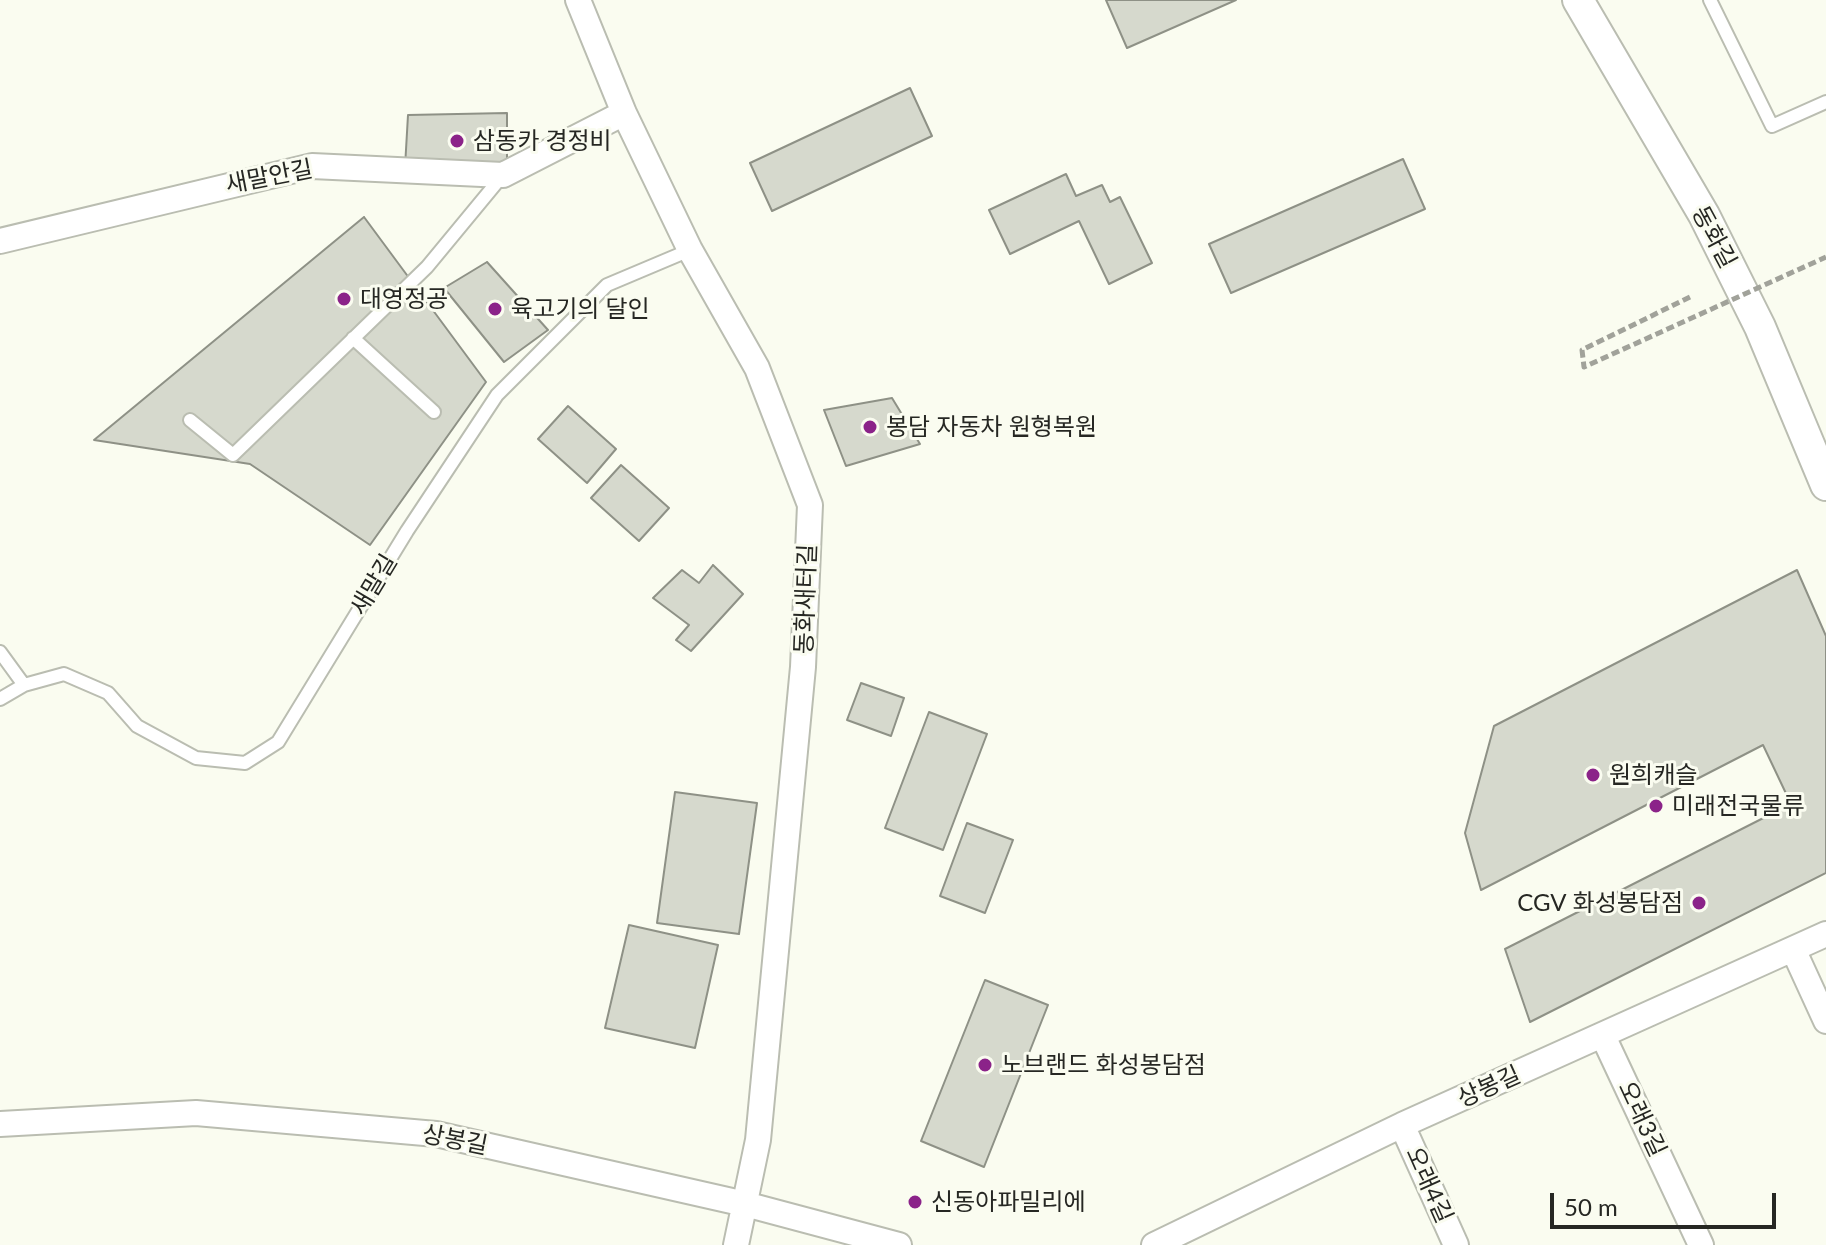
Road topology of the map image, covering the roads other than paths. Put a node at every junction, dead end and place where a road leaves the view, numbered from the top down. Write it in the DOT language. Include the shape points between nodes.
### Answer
graph roads {
  1 [pos="578,0"];
  2 [pos="1578,0"];
  3 [pos="1710,0"];
  4 [pos="1826,102"];
  5 [pos="624,113"];
  6 [pos="503,175"];
  7 [pos="0,241"];
  8 [pos="690,250"];
  9 [pos="353,338"];
  10 [pos="434,412"];
  11 [pos="190,420"];
  12 [pos="1826,485"];
  13 [pos="0,652"];
  14 [pos="24,685"];
  15 [pos="0,699"];
  16 [pos="1826,934"];
  17 [pos="1793,949"];
  18 [pos="1826,1021"];
  19 [pos="1603,1036"];
  20 [pos="0,1124"];
  21 [pos="1402,1125"];
  22 [pos="745,1204"];
  23 [pos="736,1245"];
  24 [pos="899,1245"];
  25 [pos="1154,1245"];
  26 [pos="1456,1245"];
  27 [pos="1701,1245"];
  1 -- 5 [label="street, 동화새터길"];
  2 -- 12 [label="street, 동화길" via="1704,215 1760,327"];
  3 -- 4 [label="lane" via="1772,126"];
  5 -- 6 [label="street, 새말안길"];
  5 -- 8 [label="street, 동화새터길"];
  6 -- 7 [label="street, 새말안길" via="312,166"];
  6 -- 9 [label="lane" via="427,267"];
  8 -- 14 [label="lane, 새말길" via="607,285 497,395 278,742 245,763 196,758 137,726 108,693 64,674"];
  8 -- 22 [label="street, 동화새터길" via="757,368 810,505 802,683 758,1140"];
  9 -- 10 [label="lane"];
  9 -- 11 [label="lane" via="233,455"];
  13 -- 14 [label="lane"];
  14 -- 15 [label="lane, 새말길"];
  16 -- 17 [label="street, 상봉길"];
  17 -- 18 [label="street"];
  17 -- 19 [label="street, 상봉길"];
  19 -- 21 [label="street, 상봉길"];
  19 -- 27 [label="street, 오래3길"];
  20 -- 22 [label="street, 상봉길" via="196,1113 436,1134"];
  21 -- 25 [label="street, 상봉길"];
  21 -- 26 [label="street, 오래4길"];
  22 -- 23 [label="street, 동화새터길"];
  22 -- 24 [label="street, 상봉길"];
}
